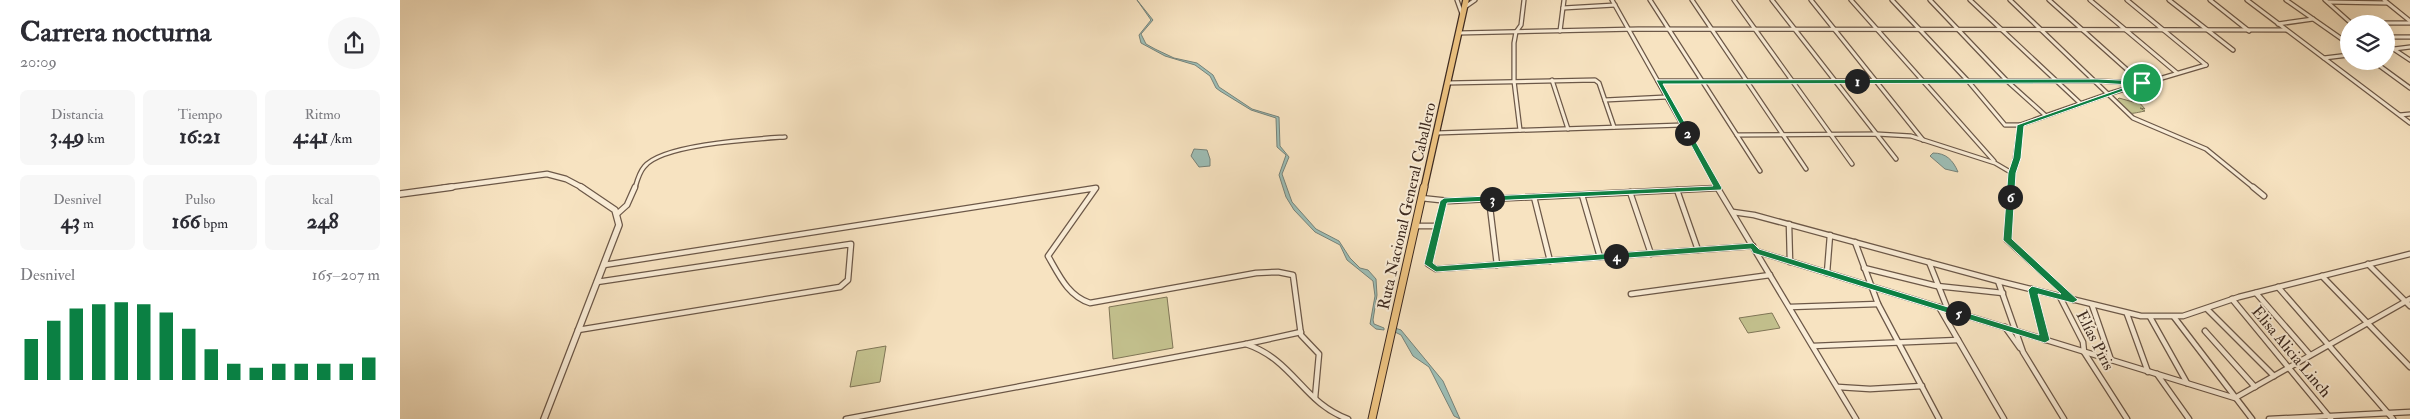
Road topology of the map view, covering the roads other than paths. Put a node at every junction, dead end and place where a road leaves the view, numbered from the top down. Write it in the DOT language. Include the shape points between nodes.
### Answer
graph roads {
  1 [pos="1457,0"];
  2 [pos="1466,0"];
  3 [pos="1474,0"];
  4 [pos="1524,0"];
  5 [pos="1564,0"];
  6 [pos="1612,0"];
  7 [pos="1650,0"];
  8 [pos="1692,0"];
  9 [pos="1734,0"];
  10 [pos="1772,0"];
  11 [pos="1811,0"];
  12 [pos="1851,0"];
  13 [pos="1892,0"];
  14 [pos="1930,0"];
  15 [pos="1970,0"];
  16 [pos="2010,0"];
  17 [pos="2049,0"];
  18 [pos="2090,0"];
  19 [pos="2127,0"];
  20 [pos="2169,0"];
  21 [pos="2210,0"];
  22 [pos="2247,0"];
  23 [pos="2286,0"];
  24 [pos="2326,1"];
  25 [pos="2386,1"];
  26 [pos="1615,5"];
  27 [pos="1464,7"];
  28 [pos="1563,8"];
  29 [pos="1463,15"];
  30 [pos="2342,15"];
  31 [pos="2313,19"];
  32 [pos="2395,22"];
  33 [pos="2410,22"];
  34 [pos="2278,24"];
  35 [pos="1668,29"];
  36 [pos="1711,29"];
  37 [pos="1753,29"];
  38 [pos="1795,29"];
  39 [pos="1834,30"];
  40 [pos="1879,30"];
  41 [pos="1920,30"];
  42 [pos="1959,30"];
  43 [pos="2002,30"];
  44 [pos="2044,30"];
  45 [pos="2082,30"];
  46 [pos="2126,30"];
  47 [pos="2165,30"];
  48 [pos="2207,30"];
  49 [pos="2286,30"];
  50 [pos="1560,31"];
  51 [pos="1630,31"];
  52 [pos="2249,31"];
  53 [pos="1516,32"];
  54 [pos="1459,33"];
  55 [pos="2395,36"];
  56 [pos="2410,37"];
  57 [pos="2340,38"];
  58 [pos="2410,47"];
  59 [pos="2395,49"];
  60 [pos="2233,50"];
  61 [pos="2395,50"];
  62 [pos="2340,56"];
  63 [pos="2324,58"];
  64 [pos="2410,60"];
  65 [pos="2385,70"];
  66 [pos="2176,72"];
  67 [pos="1552,80"];
  68 [pos="1745,80"];
  69 [pos="1791,80"];
  70 [pos="1835,80"];
  71 [pos="1514,81"];
  72 [pos="1702,81"];
  73 [pos="1875,81"];
  74 [pos="1921,81"];
  75 [pos="1968,81"];
  76 [pos="2007,81"];
  77 [pos="2055,81"];
  78 [pos="2097,81"];
  79 [pos="1658,82"];
  80 [pos="1448,83"];
  81 [pos="2142,83"];
  82 [pos="2410,88"];
  83 [pos="2108,94"];
  84 [pos="1666,96"];
  85 [pos="1605,100"];
  86 [pos="2080,104"];
  87 [pos="2410,114"];
  88 [pos="2045,115"];
  89 [pos="2400,115"];
  90 [pos="2410,123"];
  91 [pos="1682,125"];
  92 [pos="2020,125"];
  93 [pos="1614,127"];
  94 [pos="1568,129"];
  95 [pos="1520,130"];
  96 [pos="1437,133"];
  97 [pos="1877,134"];
  98 [pos="1737,135"];
  99 [pos="1783,135"];
  100 [pos="1832,135"];
  101 [pos="785,137"];
  102 [pos="1923,140"];
  103 [pos="1896,159"];
  104 [pos="1995,163"];
  105 [pos="1852,164"];
  106 [pos="1806,169"];
  107 [pos="1760,171"];
  108 [pos="2012,173"];
  109 [pos="1718,188"];
  110 [pos="1676,190"];
  111 [pos="1630,192"];
  112 [pos="400,194"];
  113 [pos="1582,195"];
  114 [pos="2264,196"];
  115 [pos="1534,197"];
  116 [pos="1421,198"];
  117 [pos="1489,199"];
  118 [pos="1444,201"];
  119 [pos="1733,212"];
  120 [pos="617,214"];
  121 [pos="1789,224"];
  122 [pos="1414,226"];
  123 [pos="1438,226"];
  124 [pos="1830,235"];
  125 [pos="1855,242"];
  126 [pos="1753,246"];
  127 [pos="1698,250"];
  128 [pos="1756,251"];
  129 [pos="1651,254"];
  130 [pos="2410,254"];
  131 [pos="1600,257"];
  132 [pos="1550,261"];
  133 [pos="1790,262"];
  134 [pos="1929,262"];
  135 [pos="2368,264"];
  136 [pos="603,265"];
  137 [pos="1497,265"];
  138 [pos="1864,268"];
  139 [pos="1826,273"];
  140 [pos="1770,275"];
  141 [pos="2322,276"];
  142 [pos="1998,281"];
  143 [pos="596,282"];
  144 [pos="1937,286"];
  145 [pos="1871,287"];
  146 [pos="2278,287"];
  147 [pos="2032,290"];
  148 [pos="2003,293"];
  149 [pos="2256,293"];
  150 [pos="1631,294"];
  151 [pos="2060,296"];
  152 [pos="2232,299"];
  153 [pos="2073,300"];
  154 [pos="2409,302"];
  155 [pos="1878,304"];
  156 [pos="2092,305"];
  157 [pos="1790,307"];
  158 [pos="1939,307"];
  159 [pos="2208,309"];
  160 [pos="1948,310"];
  161 [pos="2127,314"];
  162 [pos="2150,316"];
  163 [pos="2174,317"];
  164 [pos="2368,323"];
  165 [pos="2005,328"];
  166 [pos="578,330"];
  167 [pos="2015,331"];
  168 [pos="2205,331"];
  169 [pos="1301,332"];
  170 [pos="1958,340"];
  171 [pos="2045,340"];
  172 [pos="1900,343"];
  173 [pos="1246,344"];
  174 [pos="2329,345"];
  175 [pos="1814,346"];
  176 [pos="2023,352"];
  177 [pos="2084,352"];
  178 [pos="2310,355"];
  179 [pos="2111,360"];
  180 [pos="2290,367"];
  181 [pos="2410,367"];
  182 [pos="2148,372"];
  183 [pos="2157,374"];
  184 [pos="2274,376"];
  185 [pos="2187,383"];
  186 [pos="1922,386"];
  187 [pos="2255,387"];
  188 [pos="1838,388"];
  189 [pos="1315,398"];
  190 [pos="2235,398"];
  191 [pos="2410,412"];
  192 [pos="2388,413"];
  193 [pos="2330,417"];
  194 [pos="544,419"];
  195 [pos="846,419"];
  196 [pos="1348,419"];
  197 [pos="1372,419"];
  198 [pos="1856,419"];
  199 [pos="1939,419"];
  200 [pos="2004,419"];
  201 [pos="2064,419"];
  202 [pos="2127,419"];
  203 [pos="2189,419"];
  204 [pos="2252,419"];
  205 [pos="2270,419"];
  206 [pos="2393,419"];
  1 -- 29 [label="street"];
  2 -- 27 [label="highway, Ruta Nacional General Caballero"];
  3 -- 27 [label="street"];
  4 -- 53 [label="street" via="1522,25"];
  5 -- 28 [label="street"];
  6 -- 26 [label="street"];
  7 -- 35 [label="street"];
  8 -- 36 [label="street"];
  9 -- 37 [label="street"];
  10 -- 38 [label="street"];
  11 -- 39 [label="street"];
  12 -- 40 [label="street"];
  13 -- 41 [label="street"];
  14 -- 42 [label="street"];
  15 -- 43 [label="street"];
  16 -- 44 [label="street"];
  17 -- 45 [label="street"];
  18 -- 46 [label="street"];
  19 -- 47 [label="street"];
  20 -- 48 [label="street"];
  21 -- 52 [label="street"];
  22 -- 34 [label="street"];
  23 -- 31 [label="street"];
  24 -- 25 [label="street"];
  24 -- 30 [label="street"];
  25 -- 33 [label="street"];
  26 -- 28 [label="street"];
  26 -- 51 [label="street"];
  27 -- 29 [label="highway, Ruta Nacional General Caballero"];
  28 -- 50 [label="street"];
  29 -- 54 [label="highway, Ruta Nacional General Caballero"];
  31 -- 34 [label="street"];
  31 -- 57 [label="street"];
  32 -- 33 [label="street"];
  34 -- 49 [label="street"];
  35 -- 36 [label="street"];
  35 -- 51 [label="street"];
  35 -- 72 [label="street"];
  36 -- 37 [label="street"];
  36 -- 68 [label="street"];
  37 -- 38 [label="street"];
  37 -- 69 [label="street"];
  38 -- 39 [label="street"];
  38 -- 70 [label="street"];
  39 -- 40 [label="street"];
  39 -- 73 [label="street"];
  40 -- 41 [label="street"];
  40 -- 74 [label="street"];
  41 -- 42 [label="street"];
  41 -- 75 [label="street"];
  42 -- 43 [label="street"];
  42 -- 76 [label="street"];
  43 -- 44 [label="street"];
  43 -- 77 [label="street"];
  44 -- 45 [label="street"];
  44 -- 78 [label="street"];
  45 -- 46 [label="street"];
  45 -- 81 [label="street"];
  46 -- 47 [label="street"];
  46 -- 66 [label="street"];
  47 -- 48 [label="street"];
  47 -- 66 [label="street" via="2206,65"];
  48 -- 52 [label="street"];
  48 -- 60 [label="street"];
  49 -- 52 [label="street"];
  49 -- 63 [label="street"];
  50 -- 51 [label="street"];
  50 -- 53 [label="street"];
  51 -- 79 [label="street"];
  53 -- 54 [label="street"];
  53 -- 71 [label="street"];
  54 -- 80 [label="highway, Ruta Nacional General Caballero"];
  55 -- 56 [label="street"];
  58 -- 59 [label="street"];
  61 -- 64 [label="street"];
  62 -- 63 [label="street"];
  63 -- 89 [label="street"];
  65 -- 82 [label="street"];
  66 -- 81 [label="street"];
  67 -- 71 [label="street"];
  67 -- 85 [label="street" via="1595,80 1599,82"];
  67 -- 94 [label="street"];
  68 -- 69 [label="street"];
  68 -- 72 [label="street"];
  68 -- 99 [label="street"];
  69 -- 70 [label="street"];
  69 -- 100 [label="street"];
  70 -- 73 [label="street"];
  70 -- 97 [label="street"];
  71 -- 80 [label="street"];
  71 -- 95 [label="street"];
  72 -- 79 [label="street"];
  72 -- 98 [label="street"];
  73 -- 74 [label="street"];
  73 -- 102 [label="street"];
  74 -- 75 [label="street"];
  74 -- 104 [label="street"];
  75 -- 76 [label="street"];
  75 -- 92 [label="street" via="2006,125"];
  76 -- 77 [label="street"];
  76 -- 88 [label="street"];
  77 -- 78 [label="street"];
  77 -- 86 [label="street"];
  78 -- 81 [label="street"];
  78 -- 83 [label="street"];
  79 -- 84 [label="street"];
  80 -- 96 [label="highway, Ruta Nacional General Caballero"];
  81 -- 83 [label="street"];
  83 -- 86 [label="street"];
  83 -- 114 [label="street" via="2133,118 2206,149"];
  84 -- 85 [label="street"];
  84 -- 91 [label="street"];
  85 -- 93 [label="street"];
  86 -- 88 [label="street"];
  87 -- 89 [label="street"];
  88 -- 92 [label="street"];
  89 -- 90 [label="street"];
  91 -- 93 [label="street"];
  91 -- 109 [label="street"];
  92 -- 108 [label="street"];
  93 -- 94 [label="street"];
  94 -- 95 [label="street"];
  95 -- 96 [label="street"];
  96 -- 116 [label="highway, Ruta Nacional General Caballero"];
  97 -- 100 [label="street"];
  97 -- 102 [label="street" via="1899,134"];
  97 -- 103 [label="street"];
  98 -- 99 [label="street"];
  98 -- 107 [label="street"];
  99 -- 100 [label="street"];
  99 -- 106 [label="street"];
  100 -- 105 [label="street"];
  101 -- 120 [label="street" via="680,149 652,158 645,165 628,206"];
  102 -- 104 [label="street"];
  104 -- 108 [label="street"];
  108 -- 153 [label="street" via="2007,240"];
  109 -- 110 [label="street"];
  109 -- 119 [label="street"];
  110 -- 111 [label="street"];
  110 -- 127 [label="street"];
  111 -- 113 [label="street"];
  111 -- 129 [label="street"];
  112 -- 120 [label="street" via="547,174 573,181"];
  113 -- 115 [label="street"];
  113 -- 131 [label="street"];
  115 -- 117 [label="street"];
  115 -- 132 [label="street"];
  116 -- 118 [label="street"];
  116 -- 122 [label="highway, Ruta Nacional General Caballero"];
  117 -- 118 [label="street"];
  117 -- 137 [label="street"];
  118 -- 123 [label="street"];
  119 -- 121 [label="street"];
  119 -- 126 [label="street"];
  120 -- 136 [label="street" via="618,225"];
  121 -- 124 [label="street"];
  121 -- 133 [label="street"];
  122 -- 123 [label="street"];
  122 -- 197 [label="highway, Ruta Nacional General Caballero"];
  123 -- 137 [label="street" via="1428,264 1431,268"];
  124 -- 125 [label="street"];
  124 -- 139 [label="street"];
  125 -- 134 [label="street"];
  125 -- 138 [label="street"];
  126 -- 127 [label="street"];
  126 -- 128 [label="street"];
  127 -- 129 [label="street"];
  128 -- 133 [label="street"];
  128 -- 140 [label="street"];
  129 -- 131 [label="street"];
  130 -- 135 [label="street"];
  131 -- 132 [label="street"];
  132 -- 137 [label="street"];
  133 -- 139 [label="street"];
  134 -- 142 [label="street"];
  134 -- 144 [label="street"];
  135 -- 141 [label="street"];
  135 -- 154 [label="street"];
  136 -- 143 [label="street"];
  136 -- 169 [label="street" via="1096,188 1048,256 1079,301 1090,303 1233,276 1287,271 1293,275"];
  138 -- 144 [label="street"];
  138 -- 145 [label="street"];
  139 -- 145 [label="street"];
  140 -- 150 [label="street"];
  140 -- 157 [label="street"];
  141 -- 146 [label="street"];
  141 -- 164 [label="street"];
  142 -- 147 [label="street"];
  142 -- 148 [label="street"];
  143 -- 166 [label="street"];
  143 -- 166 [label="street" via="851,244 848,280 840,288"];
  144 -- 148 [label="street"];
  144 -- 160 [label="street"];
  145 -- 155 [label="street"];
  145 -- 158 [label="street"];
  146 -- 149 [label="street"];
  146 -- 174 [label="street"];
  147 -- 151 [label="street"];
  147 -- 171 [label="street"];
  148 -- 167 [label="street"];
  149 -- 152 [label="street"];
  149 -- 178 [label="street"];
  151 -- 153 [label="street"];
  151 -- 177 [label="street, Elías Piris" via="2084,342"];
  152 -- 159 [label="street"];
  152 -- 180 [label="street, Elisa Alicia Linch"];
  153 -- 156 [label="street"];
  154 -- 164 [label="street"];
  155 -- 157 [label="street"];
  155 -- 172 [label="street"];
  156 -- 161 [label="street"];
  156 -- 179 [label="street"];
  157 -- 175 [label="street"];
  158 -- 160 [label="street"];
  158 -- 170 [label="street"];
  159 -- 163 [label="street"];
  159 -- 184 [label="street"];
  160 -- 165 [label="street"];
  161 -- 162 [label="street"];
  161 -- 182 [label="street"];
  162 -- 163 [label="street"];
  162 -- 185 [label="street"];
  163 -- 190 [label="street"];
  164 -- 174 [label="street"];
  164 -- 181 [label="street"];
  165 -- 167 [label="street"];
  165 -- 176 [label="street"];
  166 -- 194 [label="street"];
  167 -- 171 [label="street"];
  167 -- 176 [label="street"];
  168 -- 187 [label="street"];
  169 -- 173 [label="street"];
  169 -- 189 [label="street" via="1319,354"];
  170 -- 172 [label="street"];
  170 -- 200 [label="street"];
  171 -- 177 [label="street"];
  172 -- 175 [label="street"];
  172 -- 186 [label="street"];
  173 -- 189 [label="street" via="1273,355"];
  173 -- 195 [label="street"];
  174 -- 178 [label="street"];
  174 -- 192 [label="street"];
  175 -- 188 [label="street"];
  176 -- 201 [label="street"];
  177 -- 179 [label="street"];
  177 -- 202 [label="street, Elías Piris"];
  178 -- 180 [label="street"];
  179 -- 182 [label="street"];
  180 -- 184 [label="street"];
  180 -- 193 [label="street, Elisa Alicia Linch"];
  182 -- 183 [label="street"];
  183 -- 185 [label="street"];
  183 -- 203 [label="street"];
  184 -- 187 [label="street"];
  185 -- 190 [label="street"];
  186 -- 188 [label="street" via="1870,390"];
  186 -- 199 [label="street"];
  187 -- 190 [label="street"];
  188 -- 198 [label="street"];
  189 -- 196 [label="street" via="1336,416"];
  190 -- 204 [label="street"];
  191 -- 192 [label="street"];
  192 -- 193 [label="street"];
  192 -- 206 [label="street"];
  193 -- 205 [label="street"];
}
